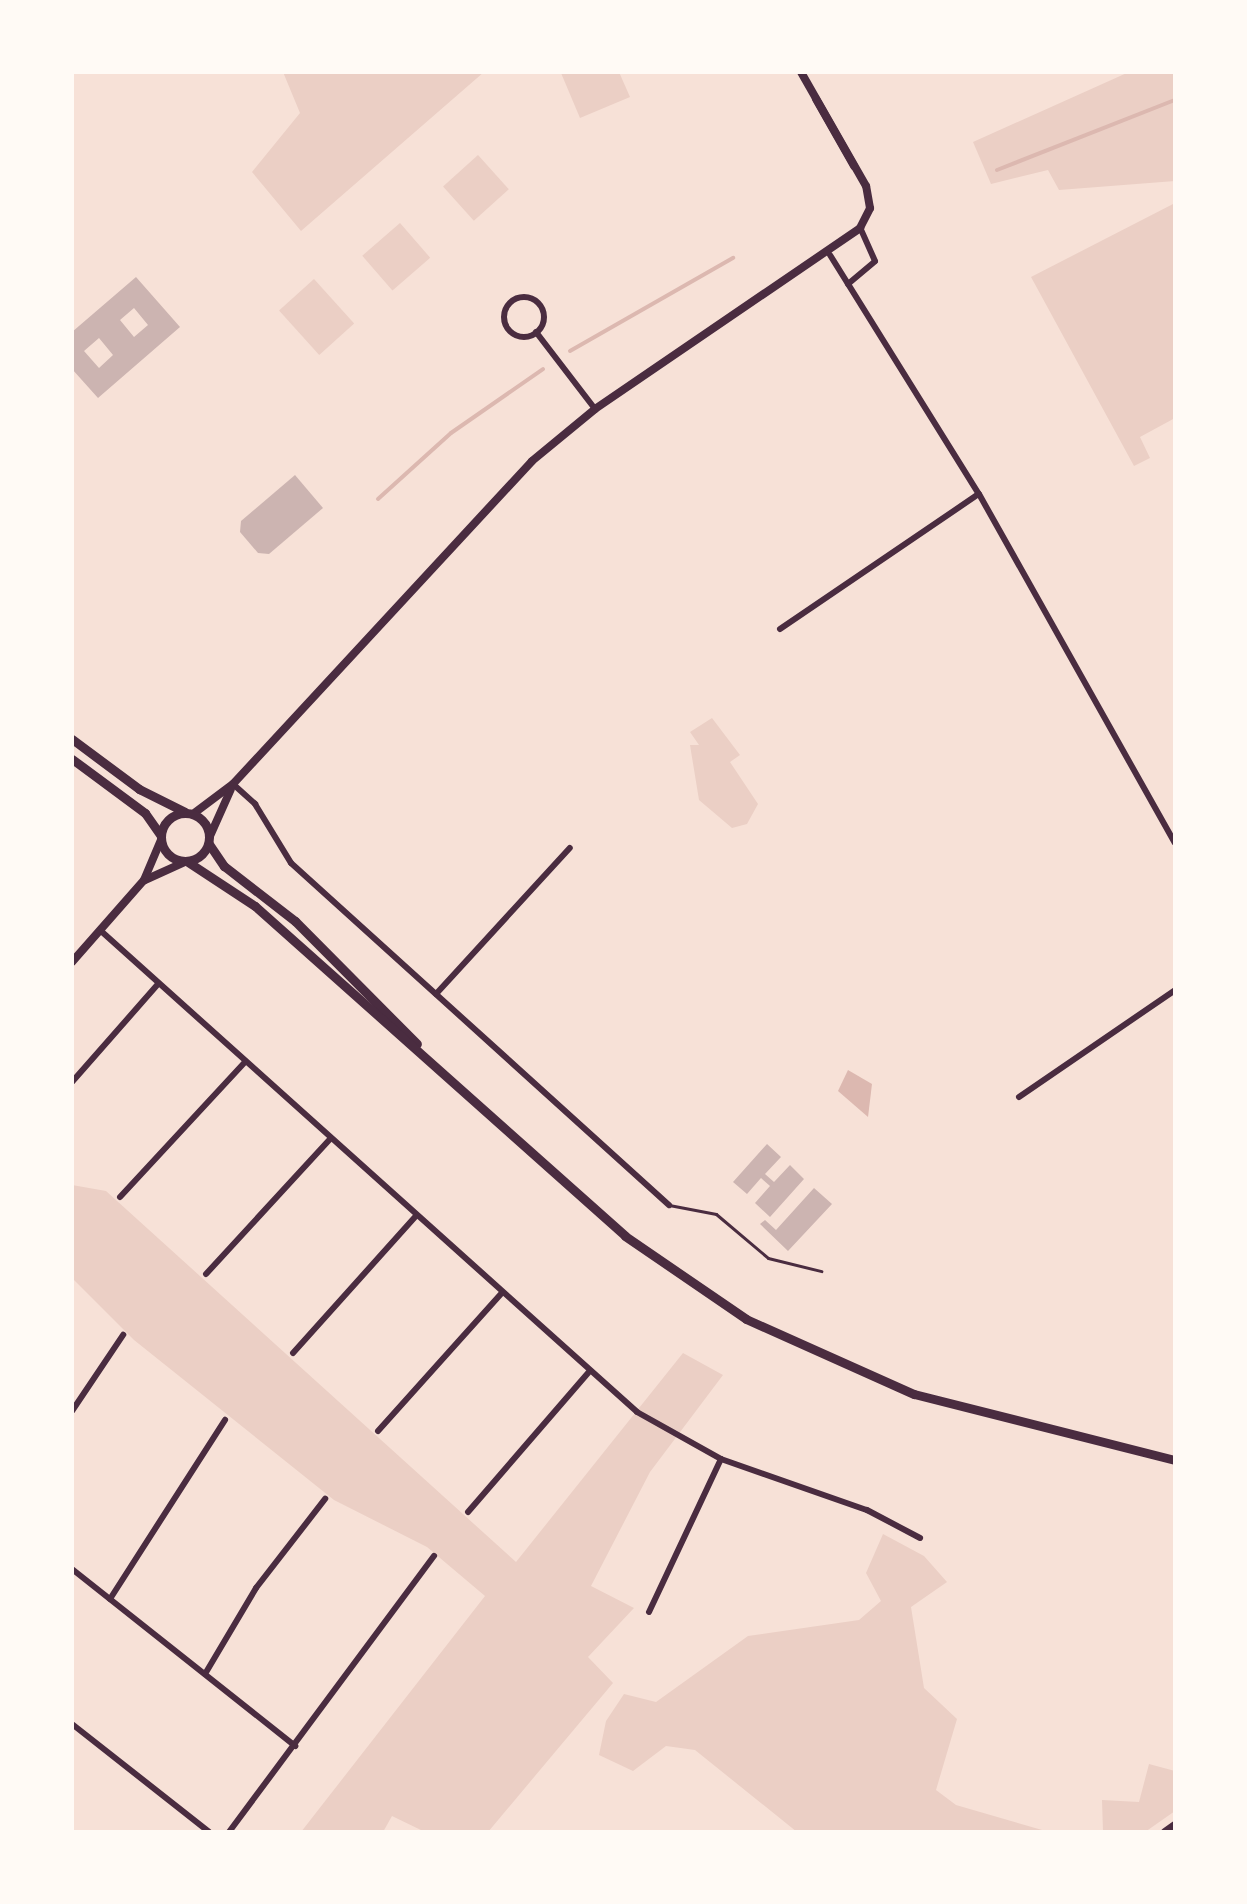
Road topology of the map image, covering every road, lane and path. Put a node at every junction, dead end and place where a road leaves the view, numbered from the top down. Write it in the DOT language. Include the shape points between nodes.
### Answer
graph roads {
  1 [pos="801,72"];
  2 [pos="860,228"];
  3 [pos="830,255"];
  4 [pos="848,284"];
  5 [pos="536,332"];
  6 [pos="595,409"];
  7 [pos="979,494"];
  8 [pos="780,629"];
  9 [pos="72,739"];
  10 [pos="72,759"];
  11 [pos="233,784"];
  12 [pos="191,814"];
  13 [pos="1175,824"];
  14 [pos="1166,828"];
  15 [pos="161,838"];
  16 [pos="209,840"];
  17 [pos="1175,843"];
  18 [pos="570,848"];
  19 [pos="186,862"];
  20 [pos="144,880"];
  21 [pos="101,931"];
  22 [pos="72,962"];
  23 [pos="158,984"];
  24 [pos="1175,990"];
  25 [pos="436,994"];
  26 [pos="245,1062"];
  27 [pos="444,1073"];
  28 [pos="72,1082"];
  29 [pos="1019,1097"];
  30 [pos="330,1139"];
  31 [pos="120,1197"];
  32 [pos="669,1205"];
  33 [pos="415,1217"];
  34 [pos="821,1271"];
  35 [pos="206,1274"];
  36 [pos="501,1294"];
  37 [pos="123,1335"];
  38 [pos="293,1353"];
  39 [pos="588,1373"];
  40 [pos="72,1411"];
  41 [pos="225,1420"];
  42 [pos="378,1431"];
  43 [pos="721,1459"];
  44 [pos="1175,1460"];
  45 [pos="325,1499"];
  46 [pos="468,1512"];
  47 [pos="920,1538"];
  48 [pos="434,1556"];
  49 [pos="72,1569"];
  50 [pos="110,1599"];
  51 [pos="649,1612"];
  52 [pos="205,1674"];
  53 [pos="72,1724"];
  54 [pos="295,1746"];
  55 [pos="1175,1825"];
  56 [pos="209,1832"];
  57 [pos="229,1832"];
  58 [pos="1165,1832"];
  1 -- 2 [label="street" via="858,169 870,208"];
  2 -- 3 [label="street"];
  2 -- 4 [label="street" via="875,261"];
  3 -- 4 [label="street"];
  3 -- 6 [label="street"];
  4 -- 7 [label="street"];
  5 -- 5 [label="street" via="542,307 519,298 504,321 520,337"];
  5 -- 6 [label="street"];
  6 -- 11 [label="street" via="481,512"];
  7 -- 8 [label="street"];
  7 -- 14 [label="street"];
  9 -- 12 [label="main road" via="139,789"];
  10 -- 15 [label="main road" via="145,813"];
  11 -- 12 [label="street"];
  11 -- 16 [label="street"];
  11 -- 25 [label="street" via="255,804 291,863"];
  12 -- 15 [label="main road" via="170,819"];
  12 -- 16 [label="main road"];
  13 -- 14 [label="street"];
  14 -- 17 [label="street"];
  15 -- 19 [label="main road" via="167,854"];
  15 -- 20 [label="street"];
  16 -- 19 [label="main road"];
  16 -- 27 [label="main road" via="224,866 319,943"];
  18 -- 25 [label="street"];
  19 -- 20 [label="street"];
  19 -- 27 [label="main road" via="255,906"];
  20 -- 21 [label="street"];
  21 -- 22 [label="street"];
  21 -- 23 [label="street"];
  23 -- 26 [label="street"];
  23 -- 28 [label="street"];
  24 -- 29 [label="street"];
  25 -- 32 [label="street"];
  26 -- 30 [label="street"];
  26 -- 31 [label="street"];
  27 -- 44 [label="main road" via="625,1236 714,1300 854,1372 993,1417"];
  30 -- 33 [label="street"];
  30 -- 35 [label="street"];
  32 -- 34 [label="lane" via="716,1214 768,1258"];
  33 -- 36 [label="street"];
  33 -- 38 [label="street"];
  36 -- 39 [label="street"];
  36 -- 42 [label="street"];
  37 -- 40 [label="street"];
  39 -- 43 [label="street" via="637,1412"];
  39 -- 46 [label="street"];
  41 -- 50 [label="street"];
  43 -- 47 [label="street" via="867,1510"];
  43 -- 51 [label="street"];
  45 -- 52 [label="street" via="256,1588"];
  48 -- 54 [label="street"];
  49 -- 50 [label="street"];
  50 -- 52 [label="street"];
  52 -- 54 [label="street"];
  53 -- 56 [label="street"];
  54 -- 57 [label="street"];
  55 -- 58 [label="street"];
}
